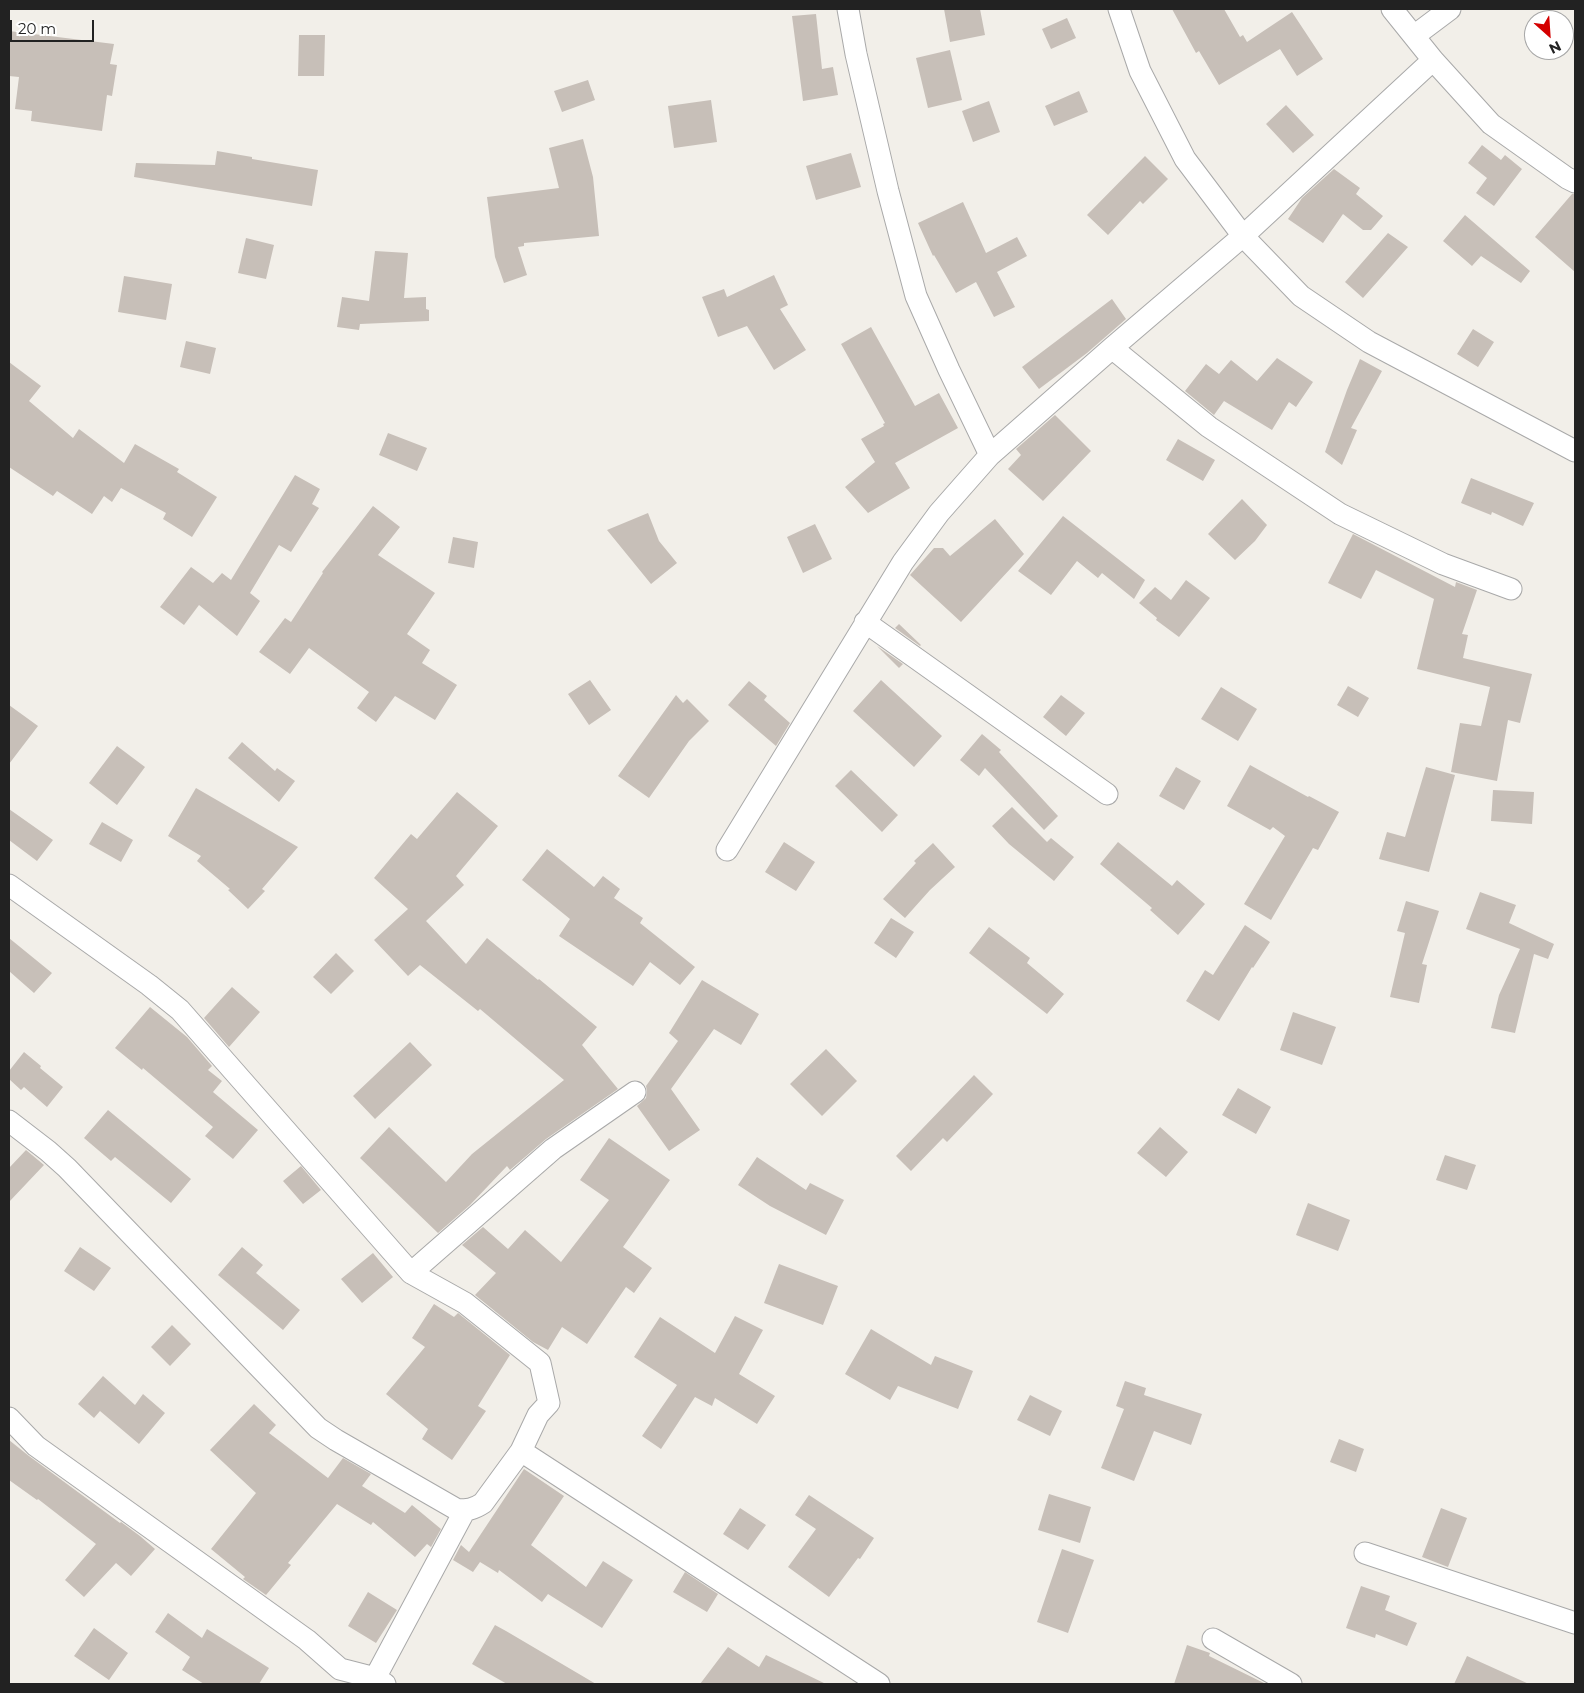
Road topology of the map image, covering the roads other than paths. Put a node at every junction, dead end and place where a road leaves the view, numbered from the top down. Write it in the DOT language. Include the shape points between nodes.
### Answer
graph roads {
  1 [pos="848,9"];
  2 [pos="1119,9"];
  3 [pos="1392,9"];
  4 [pos="1450,9"];
  5 [pos="1414,36"];
  6 [pos="1433,60"];
  7 [pos="1575,182"];
  8 [pos="1243,236"];
  9 [pos="1112,348"];
  10 [pos="1575,451"];
  11 [pos="990,455"];
  12 [pos="1511,589"];
  13 [pos="865,622"];
  14 [pos="1107,794"];
  15 [pos="727,850"];
  16 [pos="9,885"];
  17 [pos="635,1092"];
  18 [pos="9,1121"];
  19 [pos="411,1273"];
  20 [pos="9,1418"];
  21 [pos="522,1451"];
  22 [pos="465,1510"];
  23 [pos="1365,1553"];
  24 [pos="1575,1623"];
  25 [pos="1213,1639"];
  26 [pos="380,1681"];
  27 [pos="879,1684"];
  28 [pos="1291,1684"];
  1 -- 11 [label="street" via="888,191 916,296"];
  2 -- 8 [label="street" via="1140,71 1185,159"];
  3 -- 5 [label="street"];
  4 -- 5 [label="street"];
  5 -- 6 [label="street"];
  6 -- 7 [label="street" via="1491,124"];
  6 -- 8 [label="street"];
  8 -- 9 [label="street"];
  8 -- 10 [label="street" via="1300,296 1369,342"];
  9 -- 11 [label="street"];
  9 -- 12 [label="street" via="1209,427 1340,514 1443,564"];
  11 -- 13 [label="street" via="939,513"];
  13 -- 14 [label="street"];
  13 -- 15 [label="street"];
  16 -- 19 [label="street" via="180,1010"];
  17 -- 19 [label="street" via="553,1149"];
  18 -- 22 [label="street" via="67,1168 318,1428 456,1509"];
  19 -- 21 [label="street" via="466,1303 540,1363 549,1403 538,1415"];
  20 -- 26 [label="street" via="36,1446 307,1640 340,1669"];
  21 -- 22 [label="street" via="483,1503"];
  21 -- 27 [label="street"];
  22 -- 26 [label="street"];
  23 -- 24 [label="street"];
  25 -- 28 [label="street"];
}
